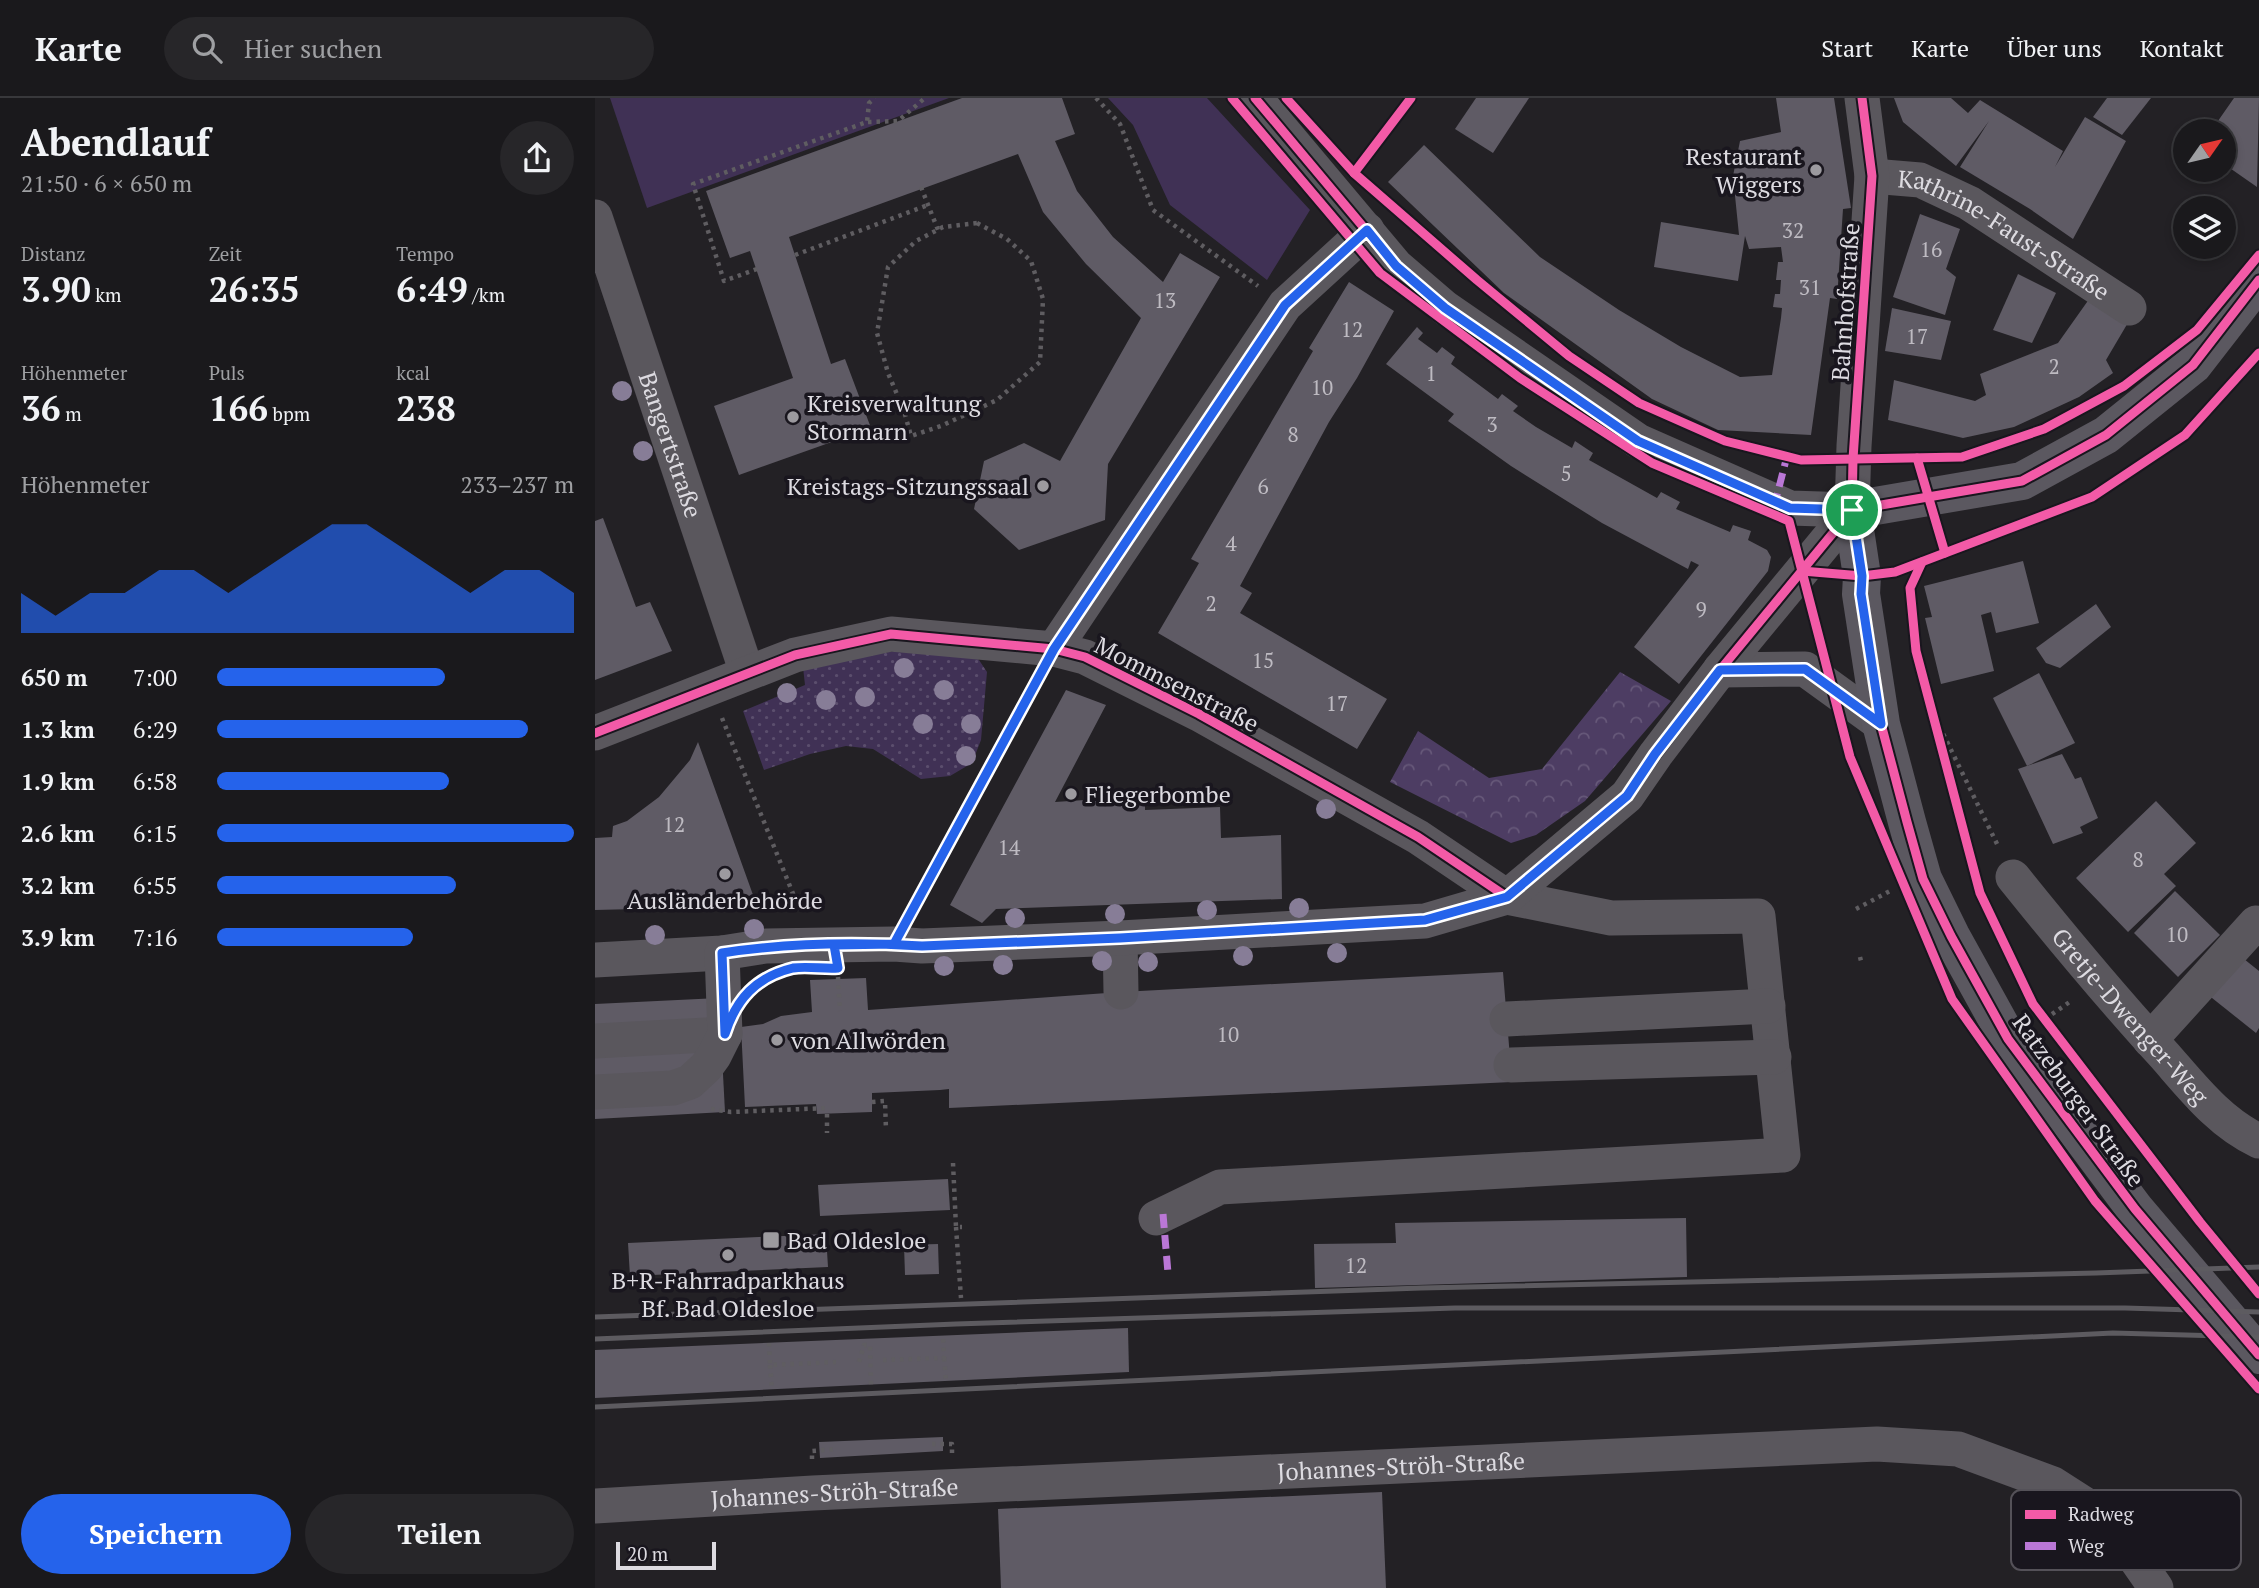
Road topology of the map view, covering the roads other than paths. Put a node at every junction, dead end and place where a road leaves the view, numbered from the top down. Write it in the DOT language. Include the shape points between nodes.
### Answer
graph roads {
  1 [pos="1255,98"];
  2 [pos="1862,98"];
  3 [pos="1872,176"];
  4 [pos="595,217"];
  5 [pos="1367,230"];
  6 [pos="2259,280"];
  7 [pos="2129,308"];
  8 [pos="1852,510"];
  9 [pos="1054,649"];
  10 [pos="1720,670"];
  11 [pos="747,673"];
  12 [pos="1881,724"];
  13 [pos="595,733"];
  14 [pos="2013,877"];
  15 [pos="1507,897"];
  16 [pos="2256,923"];
  17 [pos="1120,938"];
  18 [pos="722,953"];
  19 [pos="595,960"];
  20 [pos="1121,992"];
  21 [pos="1768,1006"];
  22 [pos="1507,1019"];
  23 [pos="725,1034"];
  24 [pos="2150,1040"];
  25 [pos="595,1041"];
  26 [pos="1774,1057"];
  27 [pos="1511,1065"];
  28 [pos="595,1092"];
  29 [pos="2259,1141"];
  30 [pos="1156,1218"];
  31 [pos="2259,1355"];
  32 [pos="2062,1490"];
  33 [pos="595,1506"];
  34 [pos="2143,1570"];
  35 [pos="2156,1588"];
  1 -- 5 [label="street"];
  2 -- 3 [label="street, Bahnhofstraße"];
  3 -- 7 [label="street, Kathrine-Faust-Straße" via="1920,180 1969,203"];
  3 -- 8 [label="street, Bahnhofstraße"];
  4 -- 11 [label="street, Bangertstraße"];
  5 -- 8 [label="street" via="1396,266 1445,308 1638,441 1790,508"];
  5 -- 9 [label="street" via="1285,305"];
  6 -- 8 [label="main road" via="2193,365 2106,435 2022,481"];
  8 -- 10 [label="street"];
  8 -- 12 [label="main road, Ratzeburger Straße"];
  9 -- 11 [label="street, Mommsenstraße" via="891,634 795,655"];
  9 -- 15 [label="street, Mommsenstraße" via="1085,657 1199,713 1418,837"];
  10 -- 12 [label="street" via="1805,669"];
  10 -- 15 [label="street" via="1627,796"];
  11 -- 13 [label="street, Mommsenstraße"];
  12 -- 31 [label="main road, Ratzeburger Straße" via="1923,879 2008,1039 2135,1209"];
  14 -- 24 [label="street, Gretje-Dwenger-Weg"];
  15 -- 17 [label="street" via="1425,920"];
  15 -- 21 [label="street" via="1611,918 1758,916"];
  16 -- 24 [label="street"];
  17 -- 18 [label="street" via="922,946 766,946"];
  17 -- 20 [label="street"];
  18 -- 19 [label="street"];
  18 -- 23 [label="street"];
  21 -- 22 [label="street"];
  21 -- 26 [label="street"];
  23 -- 25 [label="street"];
  23 -- 28 [label="street" via="714,1056 690,1082 673,1088"];
  24 -- 29 [label="street, Gretje-Dwenger-Weg" via="2229,1124"];
  26 -- 27 [label="street"];
  26 -- 30 [label="street" via="1783,1155 1220,1186"];
  32 -- 33 [label="street, Johannes-Ströh-Straße" via="1958,1449 1877,1444"];
  34 -- 35 [label="street, Johannes-Ströh-Straße"];
}
